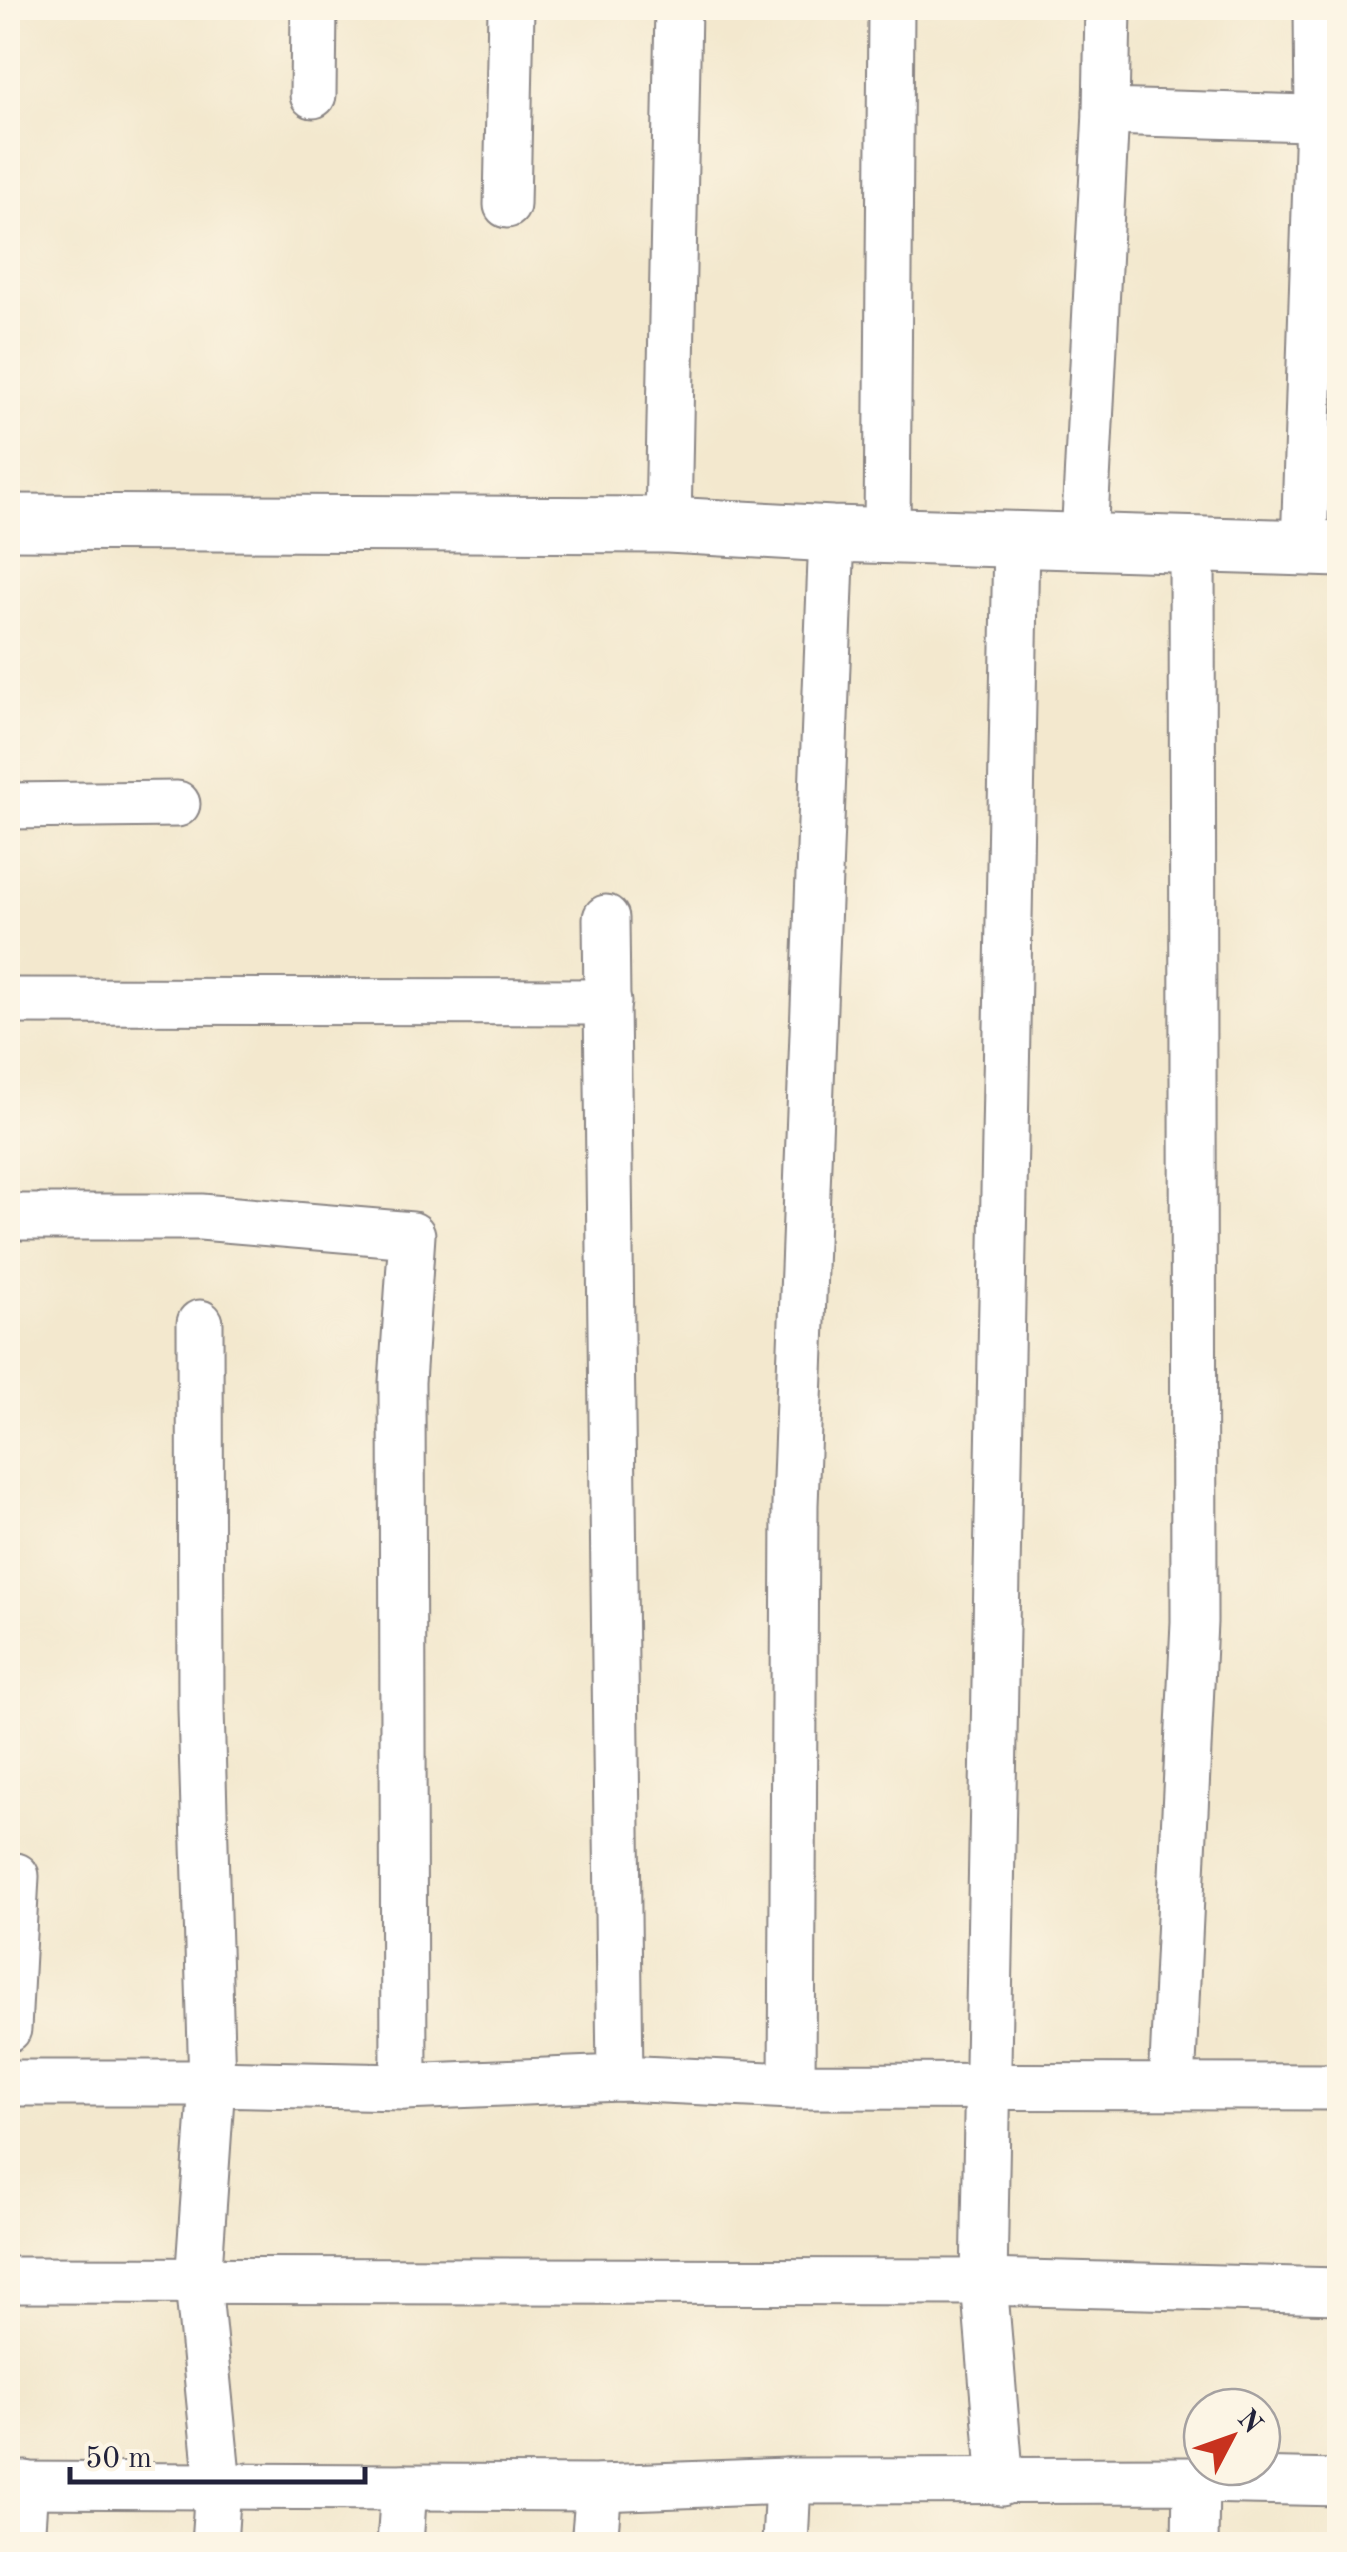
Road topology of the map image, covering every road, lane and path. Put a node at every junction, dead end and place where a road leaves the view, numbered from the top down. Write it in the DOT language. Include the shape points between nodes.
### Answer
graph roads {
  1 [pos="314,8"];
  2 [pos="511,8"];
  3 [pos="678,8"];
  4 [pos="891,8"];
  5 [pos="1108,8"];
  6 [pos="1316,8"];
  7 [pos="312,95"];
  8 [pos="1106,112"];
  9 [pos="1329,119"];
  10 [pos="507,205"];
  11 [pos="8,522"];
  12 [pos="668,525"];
  13 [pos="887,533"];
  14 [pos="832,534"];
  15 [pos="1016,538"];
  16 [pos="1084,540"];
  17 [pos="1192,544"];
  18 [pos="1321,549"];
  19 [pos="176,804"];
  20 [pos="8,806"];
  21 [pos="606,918"];
  22 [pos="8,1001"];
  23 [pos="608,1002"];
  24 [pos="8,1216"];
  25 [pos="200,1323"];
  26 [pos="16,1876"];
  27 [pos="8,2029"];
  28 [pos="620,2078"];
  29 [pos="8,2082"];
  30 [pos="212,2083"];
  31 [pos="988,2085"];
  32 [pos="792,2086"];
  33 [pos="1172,2086"];
  34 [pos="404,2087"];
  35 [pos="1340,2087"];
  36 [pos="8,2280"];
  37 [pos="984,2282"];
  38 [pos="198,2283"];
  39 [pos="1340,2291"];
  40 [pos="1182,2480"];
  41 [pos="788,2482"];
  42 [pos="1001,2482"];
  43 [pos="1282,2482"];
  44 [pos="1340,2483"];
  45 [pos="16,2485"];
  46 [pos="218,2485"];
  47 [pos="1196,2487"];
  48 [pos="404,2488"];
  49 [pos="599,2488"];
  50 [pos="21,2544"];
  51 [pos="214,2544"];
  52 [pos="400,2544"];
  53 [pos="594,2544"];
  54 [pos="785,2544"];
  55 [pos="1195,2544"];
  1 -- 7 [label="street"];
  2 -- 10 [label="street"];
  3 -- 12 [label="street"];
  4 -- 13 [label="street"];
  5 -- 8 [label="street"];
  6 -- 9 [label="street"];
  8 -- 9 [label="street"];
  8 -- 16 [label="street"];
  9 -- 18 [label="street"];
  11 -- 12 [label="street"];
  12 -- 14 [label="street"];
  13 -- 14 [label="street"];
  13 -- 15 [label="street"];
  14 -- 32 [label="street" via="795,1505"];
  15 -- 16 [label="street"];
  15 -- 31 [label="street"];
  16 -- 17 [label="street"];
  17 -- 18 [label="street"];
  17 -- 33 [label="street" via="1194,1622"];
  19 -- 20 [label="street"];
  21 -- 23 [label="street"];
  22 -- 23 [label="street"];
  23 -- 28 [label="street"];
  24 -- 34 [label="street" via="201,1217 412,1235 402,1382"];
  25 -- 30 [label="street"];
  26 -- 27 [label="street"];
  28 -- 32 [label="street"];
  28 -- 34 [label="street"];
  29 -- 30 [label="street"];
  30 -- 34 [label="street"];
  30 -- 38 [label="street"];
  31 -- 32 [label="street"];
  31 -- 33 [label="street"];
  31 -- 37 [label="street"];
  33 -- 35 [label="street"];
  36 -- 38 [label="street"];
  37 -- 38 [label="street"];
  37 -- 39 [label="street"];
  37 -- 42 [label="street"];
  38 -- 46 [label="street"];
  40 -- 42 [label="street"];
  41 -- 42 [label="street"];
  41 -- 49 [label="street"];
  41 -- 54 [label="street"];
  43 -- 44 [label="street"];
  45 -- 46 [label="street"];
  45 -- 50 [label="street"];
  46 -- 48 [label="street"];
  46 -- 51 [label="street"];
  47 -- 55 [label="street"];
  48 -- 49 [label="street"];
  48 -- 52 [label="street"];
  49 -- 53 [label="street"];
}
